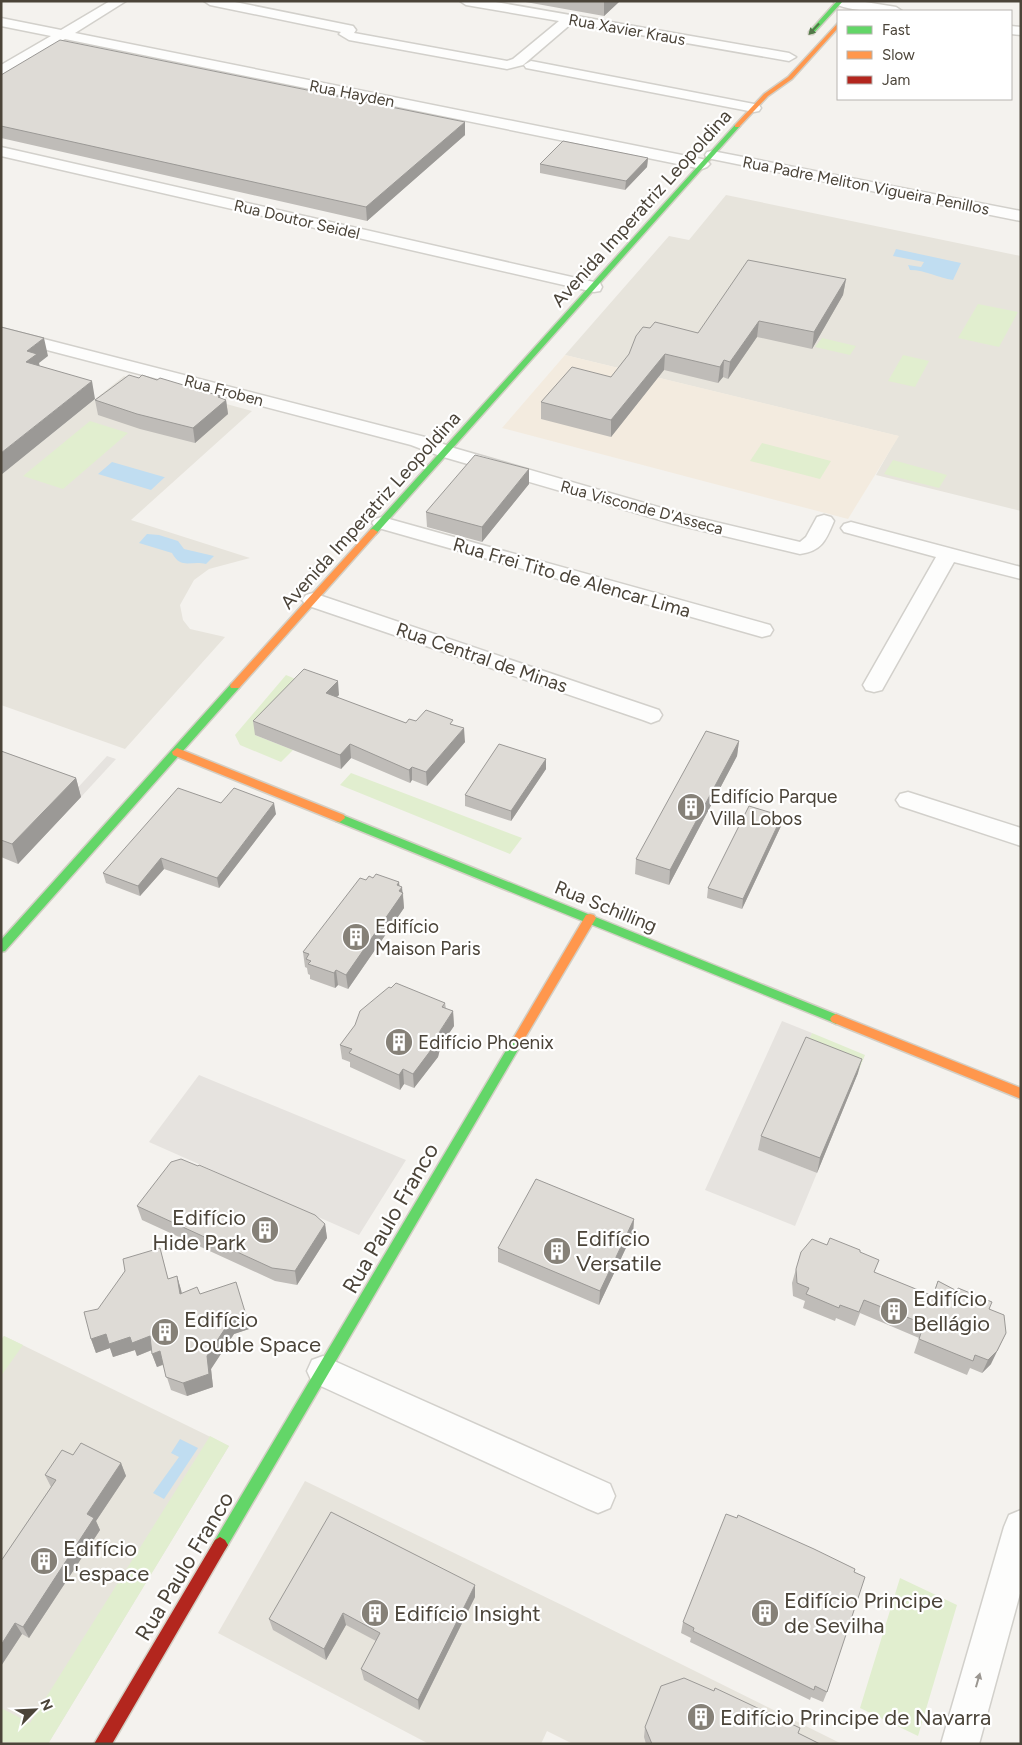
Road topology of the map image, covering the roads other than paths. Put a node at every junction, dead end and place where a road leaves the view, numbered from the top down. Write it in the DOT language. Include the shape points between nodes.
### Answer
graph roads {
  1 [pos="120,1"];
  2 [pos="210,1"];
  3 [pos="466,1"];
  4 [pos="840,2"];
  5 [pos="856,6"];
  6 [pos="888,10"];
  7 [pos="568,20"];
  8 [pos="1,22"];
  9 [pos="837,26"];
  10 [pos="64,34"];
  11 [pos="788,57"];
  12 [pos="532,65"];
  13 [pos="1,71"];
  14 [pos="766,95"];
  15 [pos="754,108"];
  16 [pos="1,151"];
  17 [pos="707,159"];
  18 [pos="1021,216"];
  19 [pos="594,287"];
  20 [pos="1,333"];
  21 [pos="446,452"];
  22 [pos="824,521"];
  23 [pos="382,523"];
  24 [pos="850,528"];
  25 [pos="948,554"];
  26 [pos="1021,573"];
  27 [pos="313,600"];
  28 [pos="762,630"];
  29 [pos="874,685"];
  30 [pos="650,715"];
  31 [pos="177,752"];
  32 [pos="908,800"];
  33 [pos="1021,837"];
  34 [pos="590,918"];
  35 [pos="1,948"];
  36 [pos="1021,1094"];
  37 [pos="323,1372"];
  38 [pos="598,1496"];
  39 [pos="1021,1528"];
  40 [pos="102,1744"];
  41 [pos="960,1744"];
  1 -- 10 [label="street"];
  2 -- 7 [label="street" via="348,29 346,34 349,36 507,65 518,62"];
  3 -- 7 [label="street, Rua Xavier Kraus"];
  4 -- 5 [label="street"];
  4 -- 11 [label="main road, Avenida Imperatriz Leopoldina, one-way"];
  5 -- 6 [label="street"];
  7 -- 11 [label="street, Rua Xavier Kraus"];
  8 -- 10 [label="street, Rua Hayden"];
  9 -- 14 [label="main road, Avenida Imperatriz Leopoldina" via="790,78"];
  10 -- 13 [label="street"];
  10 -- 17 [label="street, Rua Hayden"];
  11 -- 14 [label="main road, Avenida Imperatriz Leopoldina" via="776,72"];
  12 -- 15 [label="street"];
  14 -- 15 [label="main road, Avenida Imperatriz Leopoldina"];
  15 -- 17 [label="main road, Avenida Imperatriz Leopoldina"];
  16 -- 19 [label="street, Rua Doutor Seidel"];
  17 -- 18 [label="street, Rua Padre Meliton Vigueira Penillos"];
  17 -- 19 [label="main road, Avenida Imperatriz Leopoldina"];
  19 -- 21 [label="main road, Avenida Imperatriz Leopoldina"];
  20 -- 21 [label="street, Rua Froben" via="418,441"];
  21 -- 22 [label="street, Rua Visconde D'Asseca" via="681,520 800,548 813,544"];
  21 -- 23 [label="main road, Avenida Imperatriz Leopoldina"];
  23 -- 27 [label="main road, Avenida Imperatriz Leopoldina"];
  23 -- 28 [label="street, Rua Frei Tito de Alencar Lima"];
  24 -- 25 [label="street"];
  25 -- 26 [label="street"];
  25 -- 29 [label="street"];
  27 -- 30 [label="street, Rua Central de Minas"];
  27 -- 31 [label="main road, Avenida Imperatriz Leopoldina"];
  31 -- 34 [label="main road, Rua Schilling"];
  31 -- 35 [label="main road, Avenida Imperatriz Leopoldina"];
  32 -- 33 [label="street"];
  34 -- 36 [label="main road, Rua Schilling"];
  34 -- 37 [label="main road, Rua Paulo Franco"];
  37 -- 38 [label="street"];
  37 -- 40 [label="main road, Rua Paulo Franco"];
  41 -- 39 [label="street, one-way"];
}
